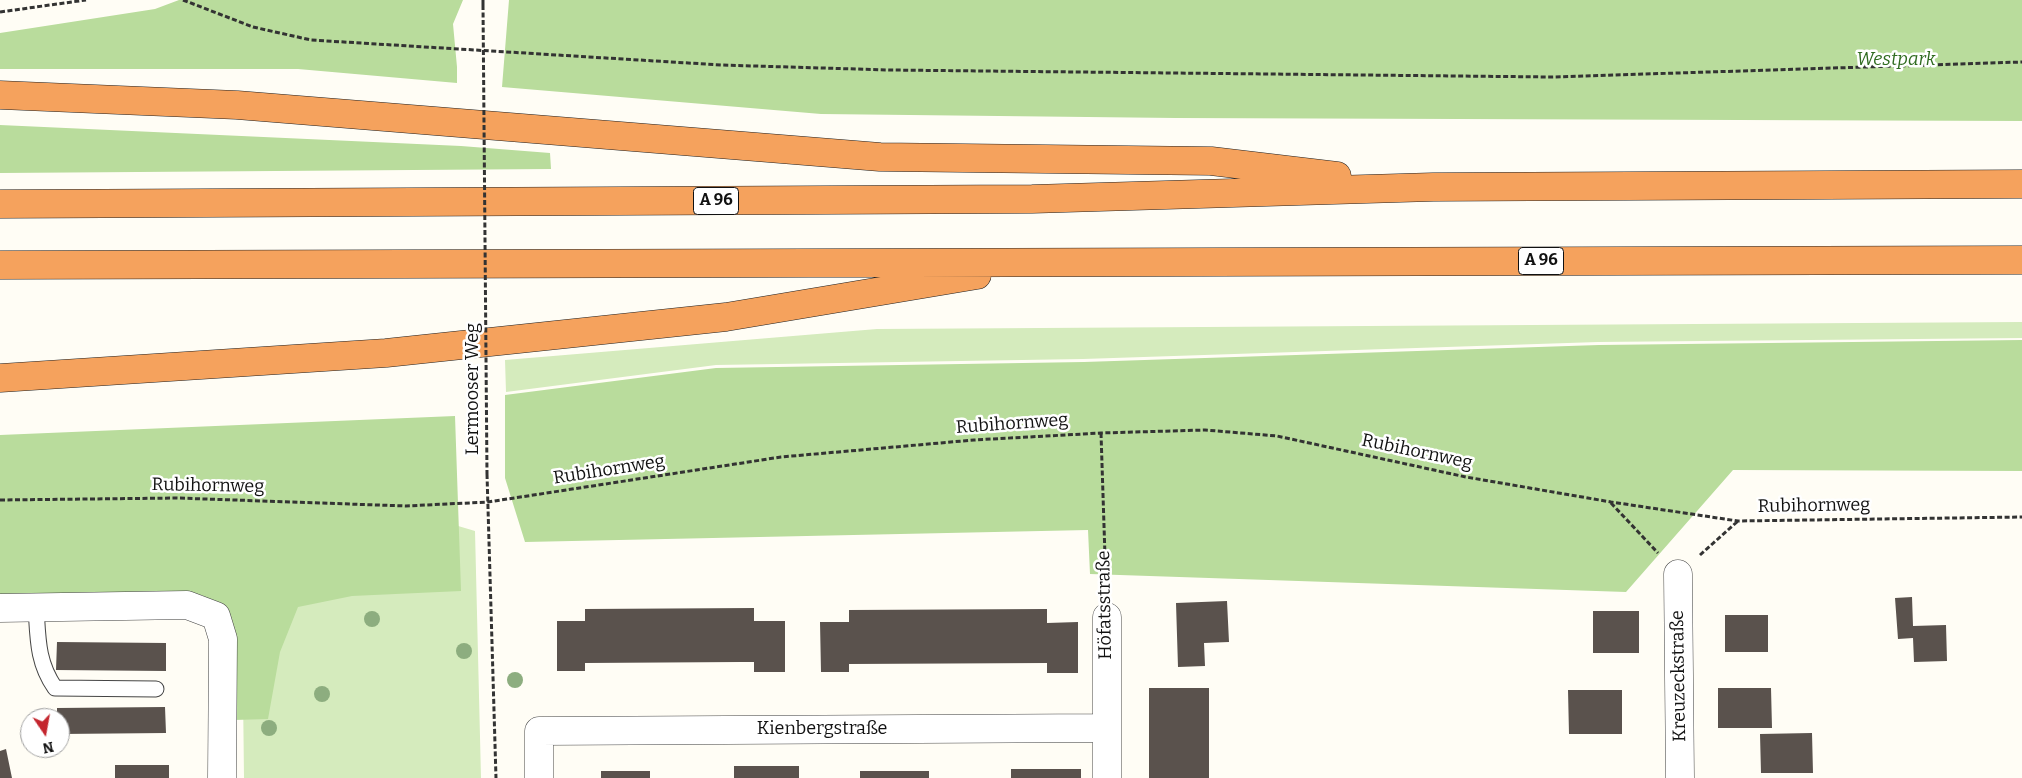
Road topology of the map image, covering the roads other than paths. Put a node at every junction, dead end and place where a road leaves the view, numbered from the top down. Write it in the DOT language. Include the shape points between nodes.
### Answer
graph roads {
  1 [pos="0,96"];
  2 [pos="2022,184"];
  3 [pos="1433,187"];
  4 [pos="0,204"];
  5 [pos="2022,260"];
  6 [pos="1059,262"];
  7 [pos="0,265"];
  8 [pos="0,378"];
  9 [pos="1678,574"];
  10 [pos="36,607"];
  11 [pos="0,608"];
  12 [pos="1106,618"];
  13 [pos="156,689"];
  14 [pos="1106,728"];
  15 [pos="222,778"];
  16 [pos="539,778"];
  17 [pos="1107,778"];
  18 [pos="1680,778"];
  1 -- 3 [label="highway" via="237,105 880,157 1211,162"];
  2 -- 3 [label="highway, A 96"];
  3 -- 4 [label="highway, A 96" via="1032,199"];
  5 -- 6 [label="highway, A 96"];
  6 -- 7 [label="highway, A 96"];
  6 -- 8 [label="highway" via="726,317 386,353"];
  9 -- 18 [label="street, Kreuzeckstraße"];
  10 -- 11 [label="street"];
  10 -- 13 [label="lane" via="39,651 45,673 55,688"];
  10 -- 15 [label="street" via="187,606 216,616 223,639"];
  12 -- 14 [label="street, Höfatsstraße"];
  14 -- 16 [label="street, Kienbergstraße" via="539,731"];
  14 -- 17 [label="street, Höfatsstraße"];
}
